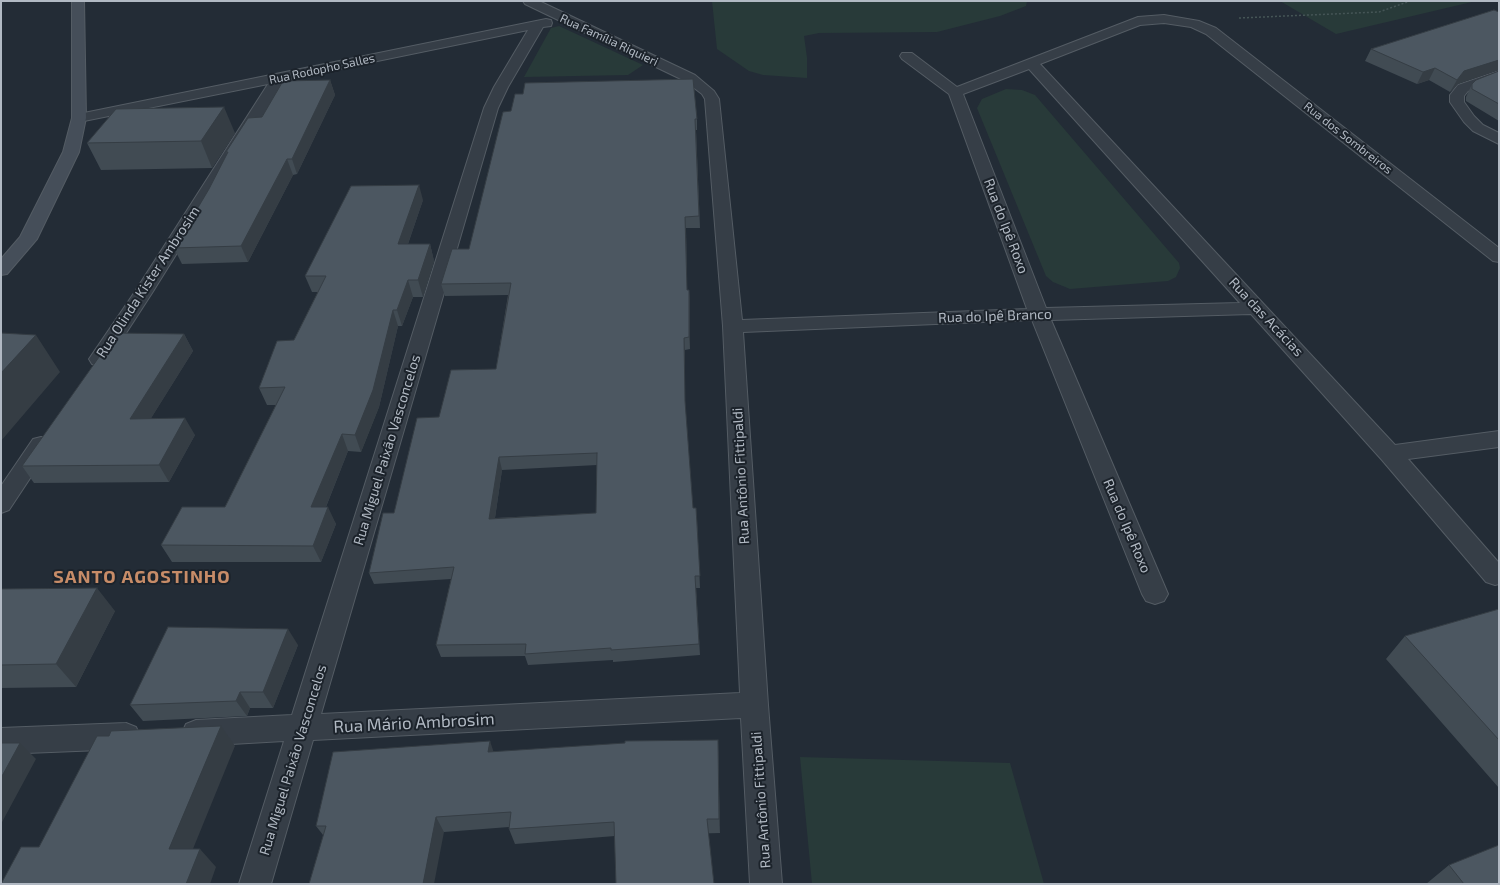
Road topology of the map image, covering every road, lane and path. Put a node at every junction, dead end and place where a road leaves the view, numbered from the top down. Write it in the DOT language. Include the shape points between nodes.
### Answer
graph roads {
  1 [pos="78,1"];
  2 [pos="529,1"];
  3 [pos="1410,1"];
  4 [pos="565,19"];
  5 [pos="1194,24"];
  6 [pos="538,25"];
  7 [pos="907,56"];
  8 [pos="1032,64"];
  9 [pos="1499,74"];
  10 [pos="279,78"];
  11 [pos="690,78"];
  12 [pos="659,80"];
  13 [pos="955,92"];
  14 [pos="79,118"];
  15 [pos="1499,139"];
  16 [pos="1499,257"];
  17 [pos="1,270"];
  18 [pos="1257,308"];
  19 [pos="1039,314"];
  20 [pos="733,326"];
  21 [pos="90,372"];
  22 [pos="50,431"];
  23 [pos="1499,439"];
  24 [pos="1390,454"];
  25 [pos="1,504"];
  26 [pos="1495,574"];
  27 [pos="1155,594"];
  28 [pos="754,705"];
  29 [pos="302,728"];
  30 [pos="1,741"];
  31 [pos="255,884"];
  32 [pos="766,884"];
  1 -- 14 [label="main road"];
  2 -- 4 [label="street, Rua Família Riquieri"];
  3 -- 5 [label="path" via="1379,12 1212,20"];
  4 -- 6 [label="street, Rua Rodopho Salles"];
  4 -- 11 [label="street, Rua Família Riquieri"];
  5 -- 8 [label="street" via="1164,18 1138,21"];
  5 -- 16 [label="street, Rua dos Sombreiros" via="1211,31"];
  6 -- 10 [label="street, Rua Rodopho Salles"];
  6 -- 29 [label="street, Rua Miguel Paixão Vasconcelos" via="509,87 492,108"];
  7 -- 13 [label="street"];
  8 -- 13 [label="street"];
  8 -- 18 [label="street, Rua das Acácias"];
  9 -- 15 [label="street" via="1473,83 1457,95 1457,102 1468,119 1478,128"];
  10 -- 14 [label="street, Rua Rodopho Salles"];
  10 -- 21 [label="street, Rua Olinda Kister Ambrosim"];
  11 -- 12 [label="street"];
  11 -- 20 [label="street, Rua Antônio Fittipaldi" via="707,91 712,100"];
  13 -- 19 [label="street, Rua do Ipê Roxo"];
  14 -- 17 [label="main road" via="71,152 28,239"];
  18 -- 19 [label="street, Rua do Ipê Branco"];
  18 -- 24 [label="street, Rua das Acácias"];
  19 -- 20 [label="street, Rua do Ipê Branco"];
  19 -- 27 [label="street, Rua do Ipê Roxo"];
  20 -- 28 [label="street, Rua Antônio Fittipaldi"];
  22 -- 25 [label="street"];
  23 -- 24 [label="street"];
  24 -- 26 [label="street, Rua das Acácias"];
  28 -- 29 [label="street, Rua Mário Ambrosim"];
  28 -- 32 [label="street, Rua Antônio Fittipaldi"];
  29 -- 30 [label="street, Rua Mário Ambrosim"];
  29 -- 31 [label="street, Rua Miguel Paixão Vasconcelos"];
}
